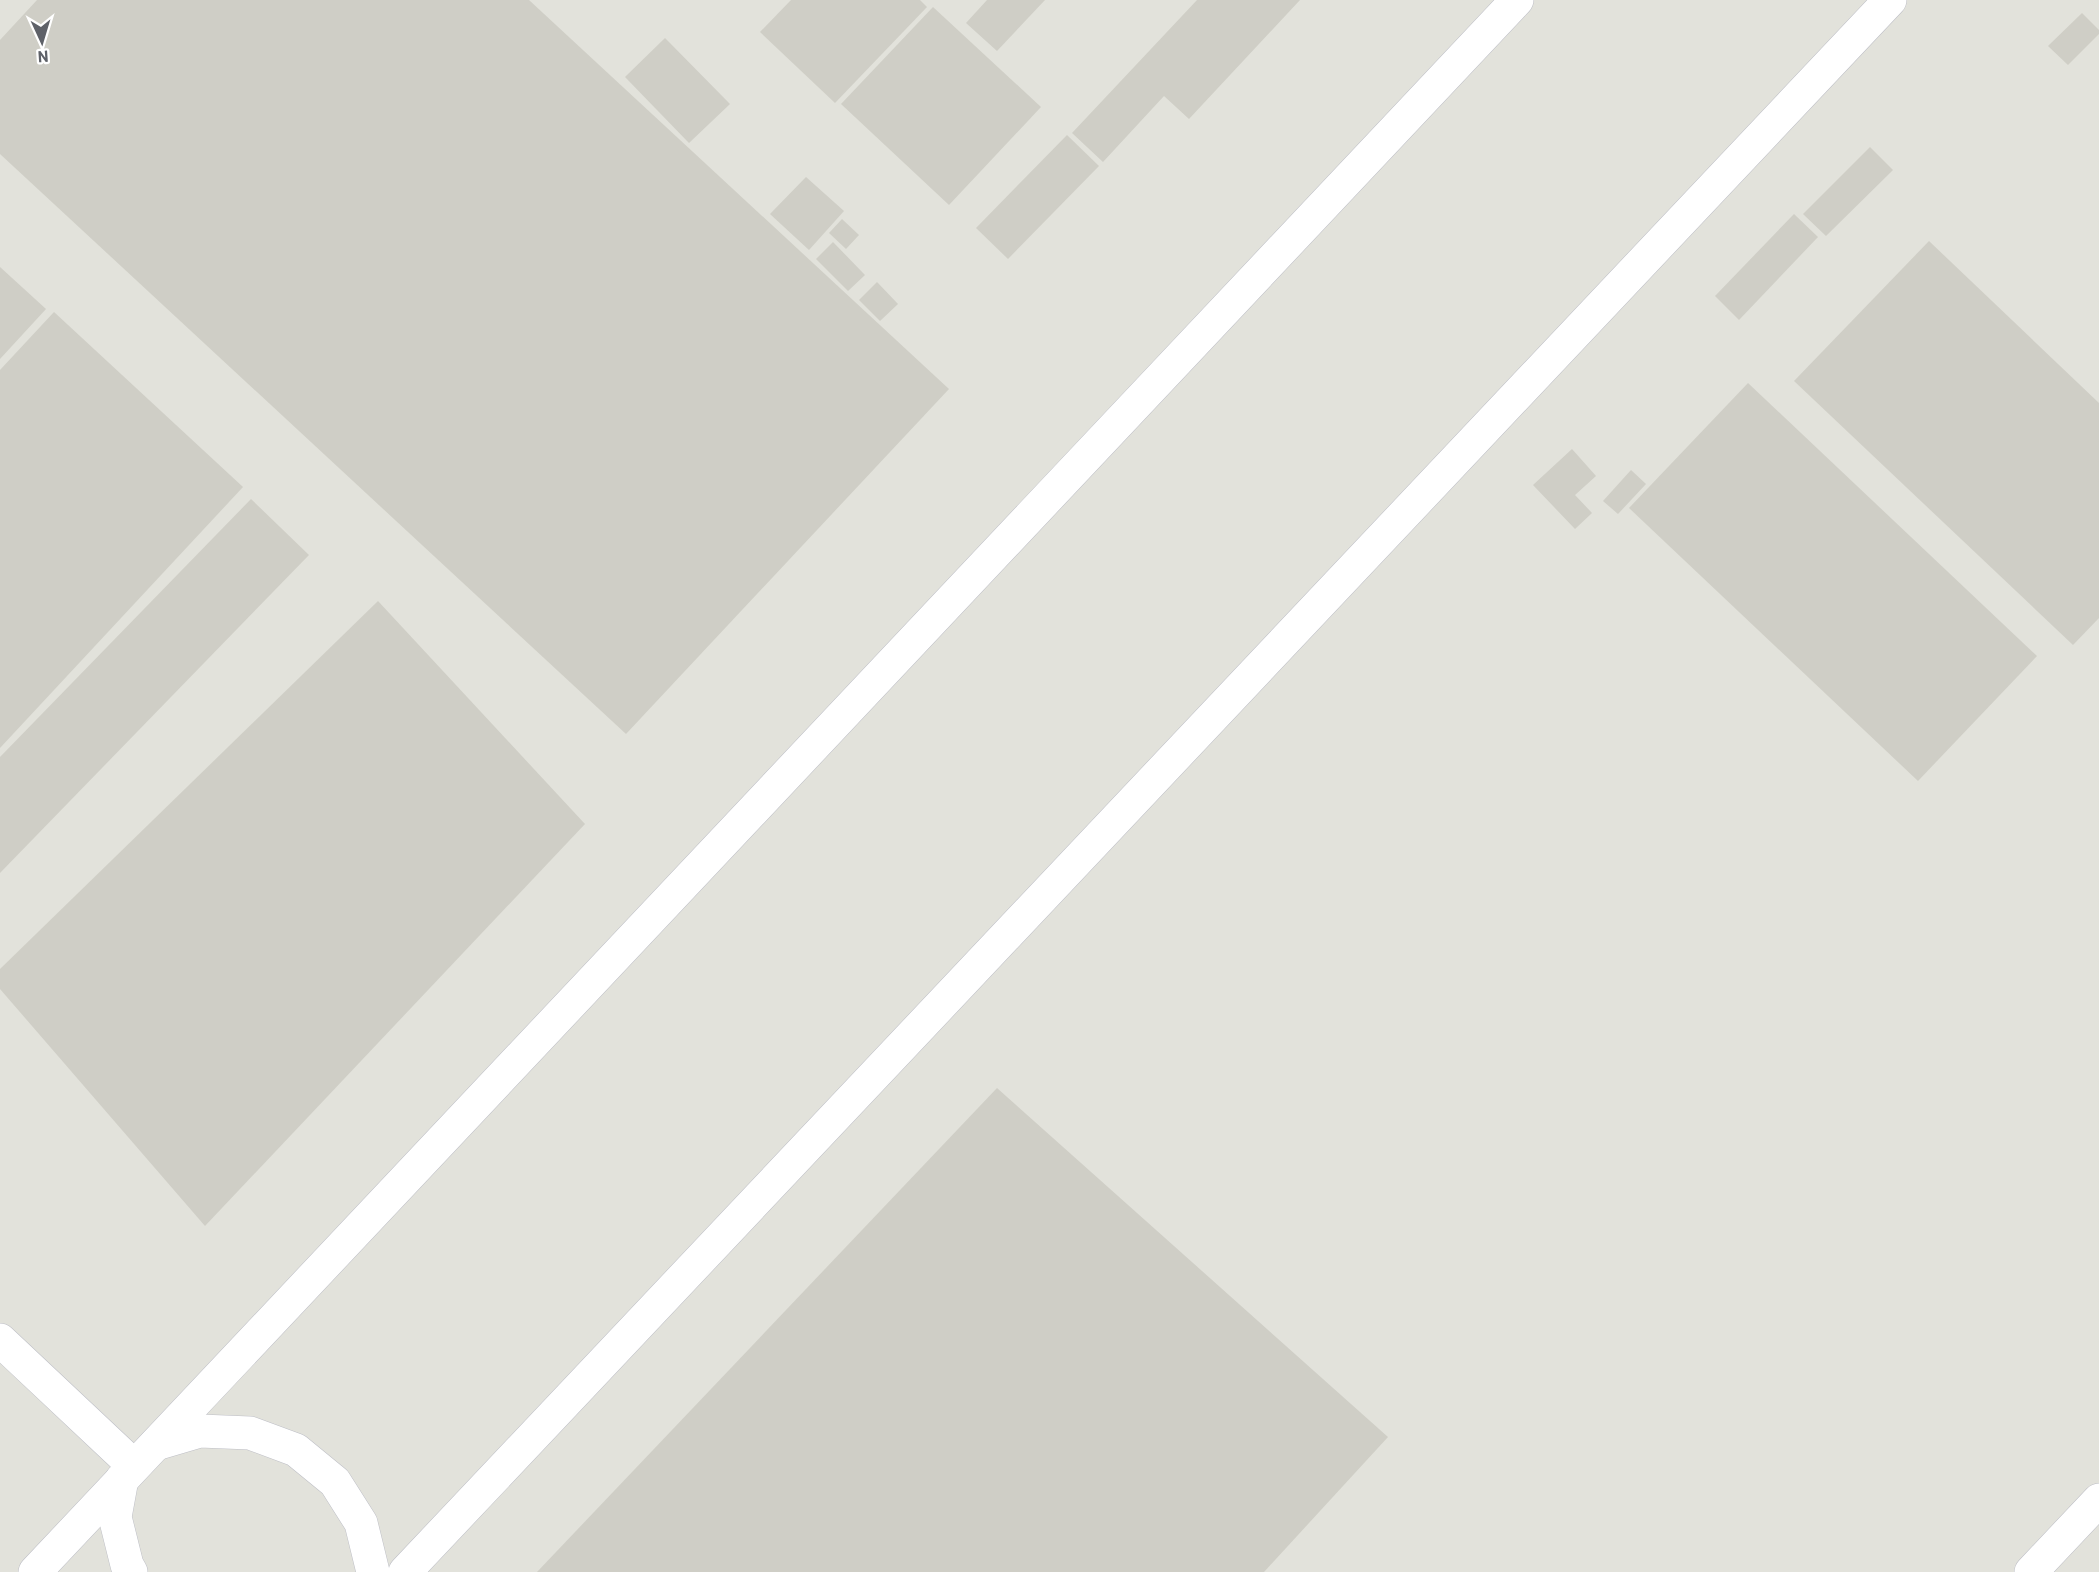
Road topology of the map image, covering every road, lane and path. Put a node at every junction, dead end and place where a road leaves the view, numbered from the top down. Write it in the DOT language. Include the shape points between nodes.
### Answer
graph roads {
  1 [pos="1517,0"];
  2 [pos="1890,0"];
  3 [pos="0,1340"];
  4 [pos="137,1463"];
  5 [pos="2099,1500"];
  6 [pos="34,1572"];
  7 [pos="131,1572"];
  8 [pos="373,1572"];
  9 [pos="405,1572"];
  10 [pos="2031,1572"];
  1 -- 4 [label="street"];
  2 -- 9 [label="street"];
  3 -- 4 [label="street"];
  4 -- 6 [label="street"];
  4 -- 7 [label="street" via="115,1517"];
  4 -- 8 [label="street" via="200,1431 250,1433 296,1450 335,1482 361,1523"];
  5 -- 10 [label="street"];
}
